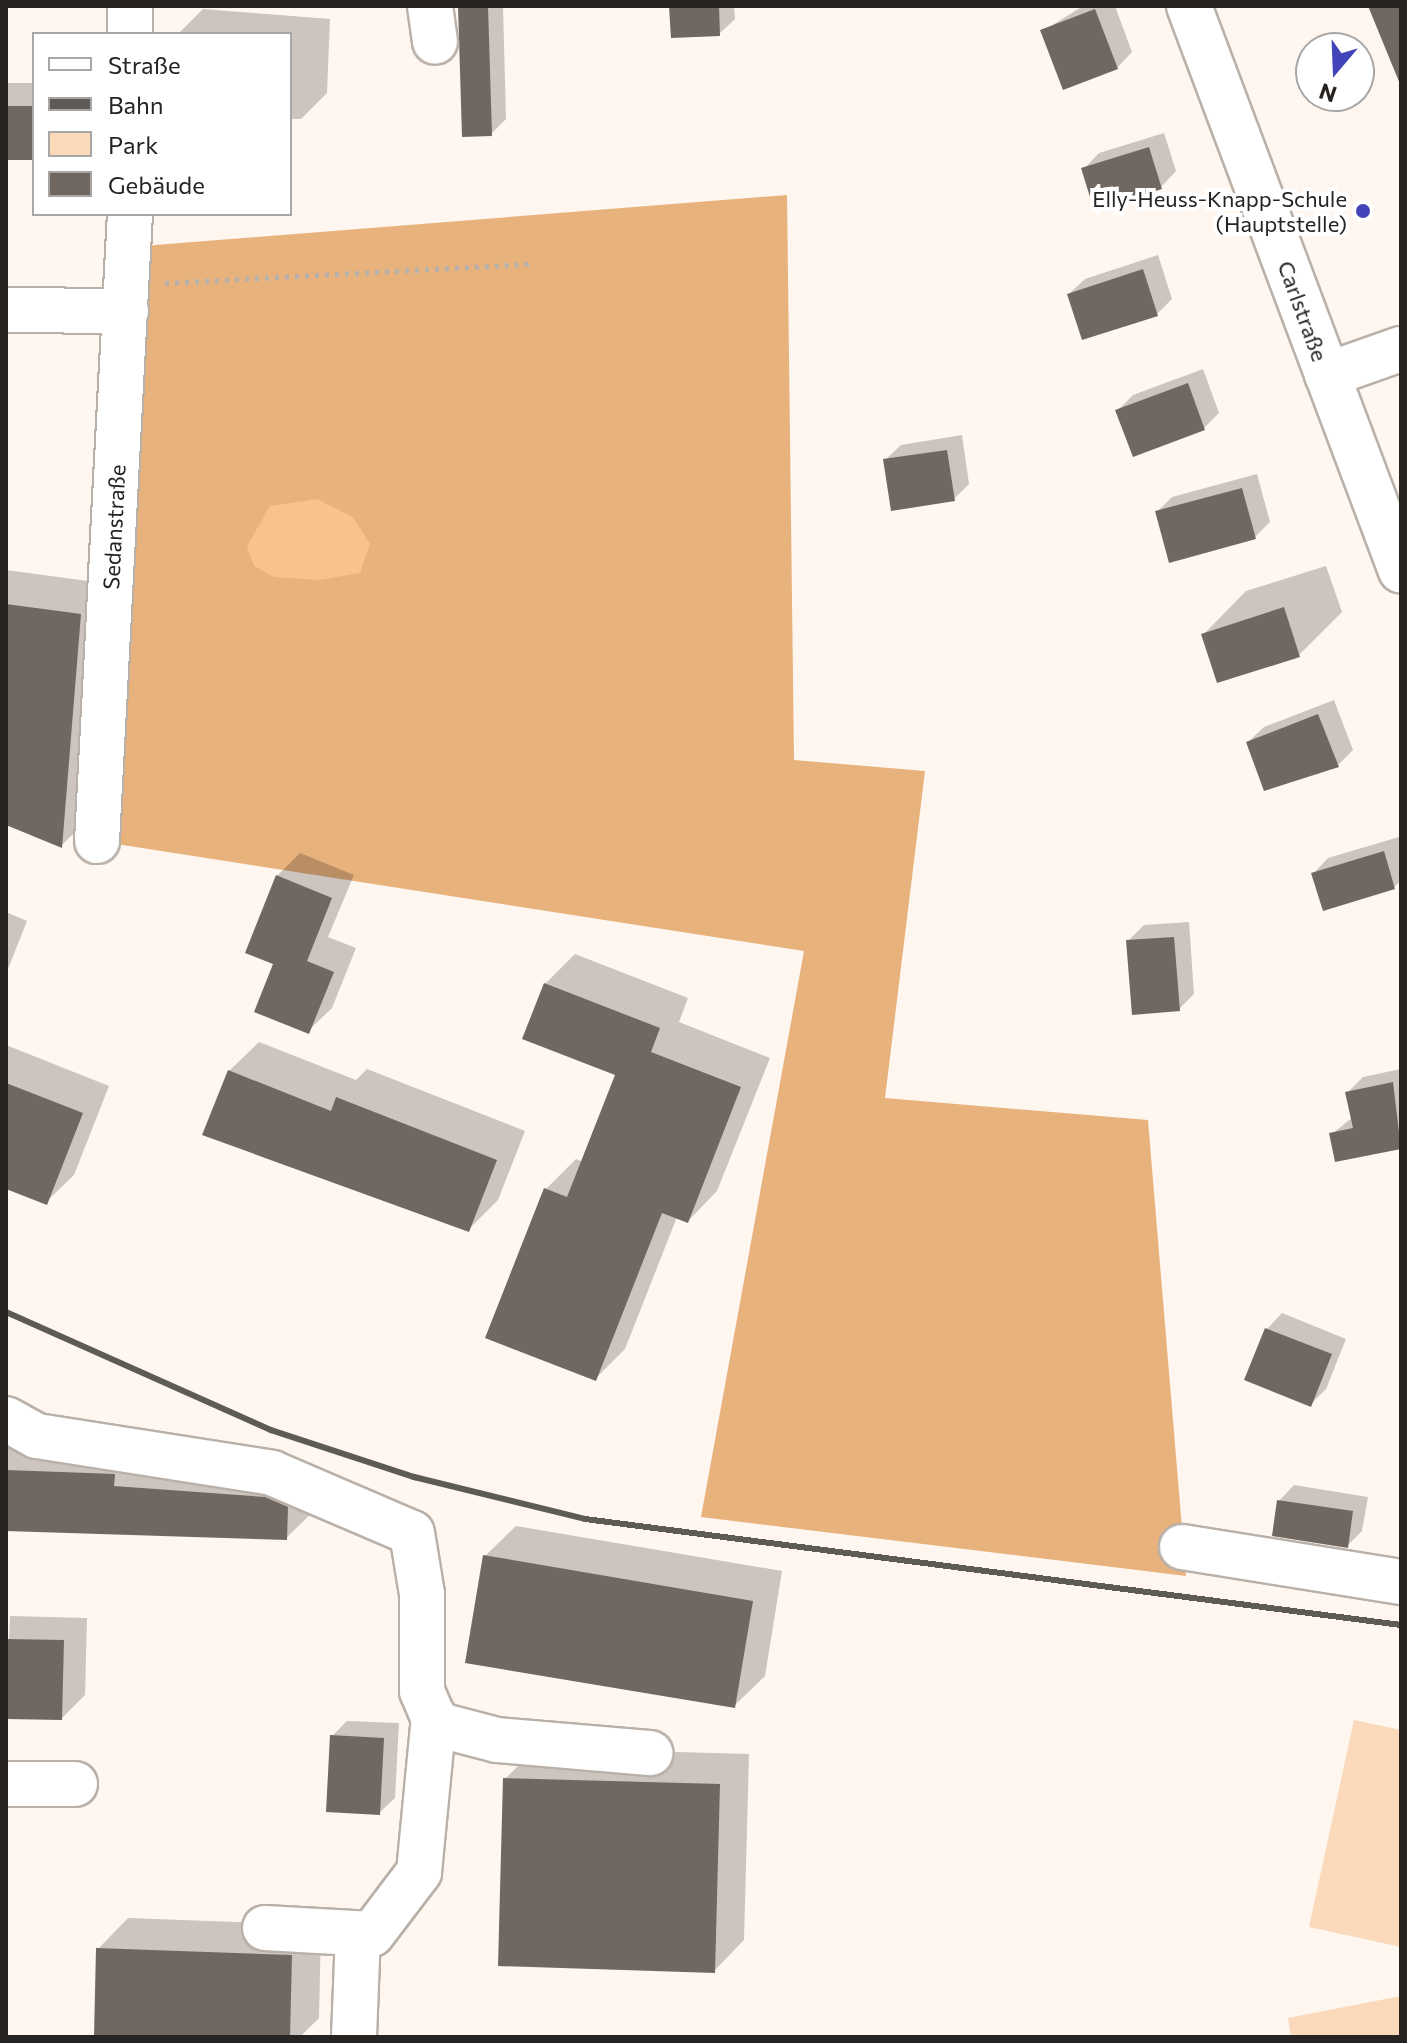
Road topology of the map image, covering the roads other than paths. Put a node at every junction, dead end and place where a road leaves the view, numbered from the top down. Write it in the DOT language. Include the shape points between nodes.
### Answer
graph roads {
  1 [pos="130,6"];
  2 [pos="1189,6"];
  3 [pos="130,32"];
  4 [pos="130,216"];
  5 [pos="127,296"];
  6 [pos="6,310"];
  7 [pos="1401,349"];
  8 [pos="1327,375"];
  9 [pos="1401,571"];
  10 [pos="97,841"];
  11 [pos="6,1419"];
  12 [pos="1182,1547"];
  13 [pos="1401,1582"];
  14 [pos="434,1717"];
  15 [pos="650,1753"];
  16 [pos="6,1784"];
  17 [pos="75,1784"];
  18 [pos="265,1928"];
  19 [pos="358,1934"];
  20 [pos="354,2037"];
  1 -- 3 [label="street"];
  2 -- 8 [label="street, Carlstraße"];
  4 -- 5 [label="street, Sedanstraße"];
  5 -- 6 [label="street"];
  5 -- 10 [label="street, Sedanstraße"];
  7 -- 8 [label="street"];
  8 -- 9 [label="street, Carlstraße"];
  11 -- 14 [label="street" via="37,1436 272,1473 412,1533 422,1594 422,1691"];
  12 -- 13 [label="street"];
  14 -- 15 [label="street" via="436,1724 497,1740"];
  14 -- 19 [label="street" via="419,1872 372,1934"];
  16 -- 17 [label="street"];
  18 -- 19 [label="street"];
  19 -- 20 [label="street"];
}
